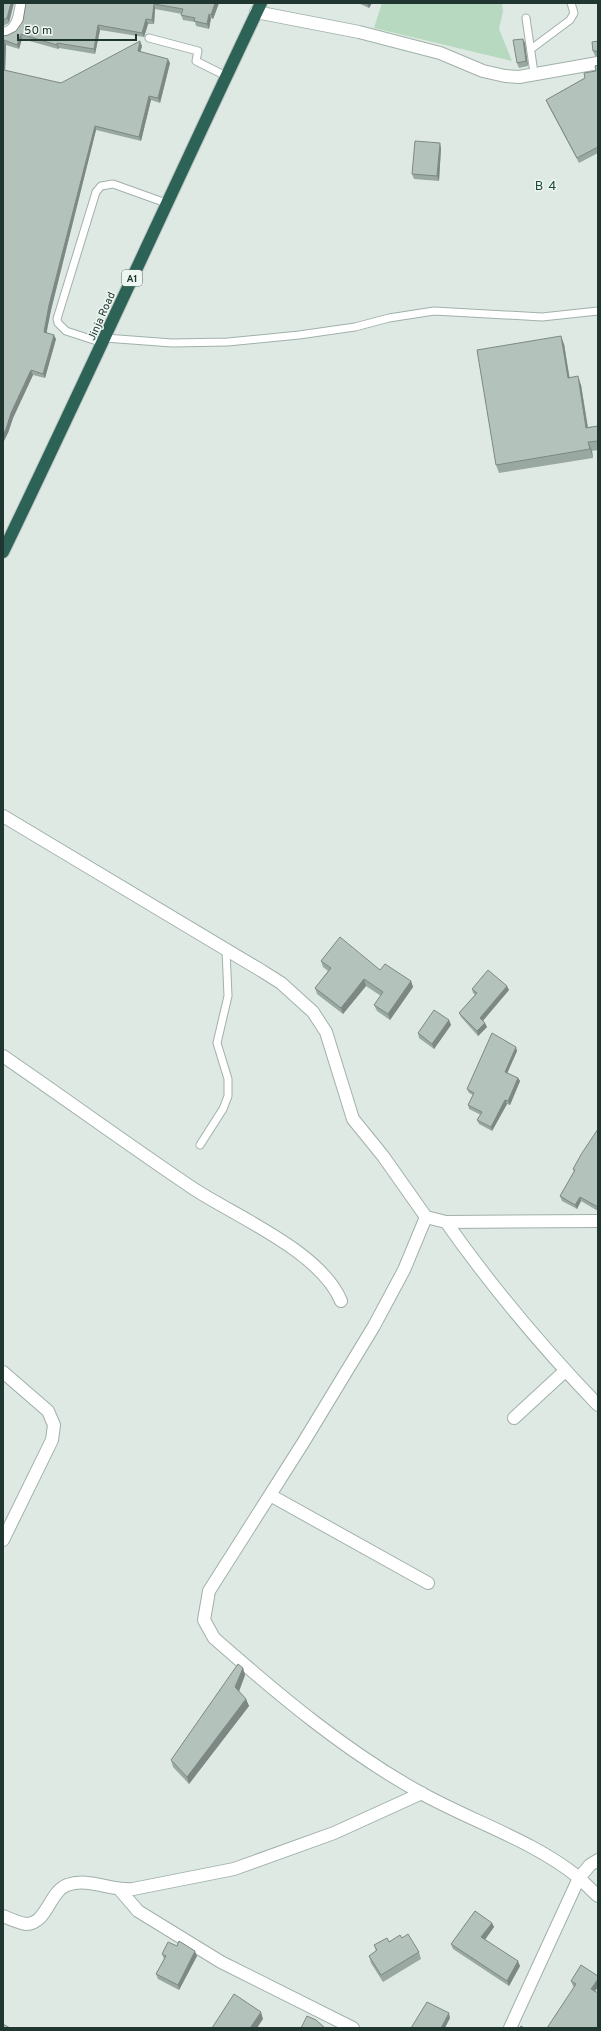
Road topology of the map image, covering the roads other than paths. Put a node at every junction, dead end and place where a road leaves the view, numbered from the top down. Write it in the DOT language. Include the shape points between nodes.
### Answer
graph roads {
  1 [pos="22,3"];
  2 [pos="571,3"];
  3 [pos="259,7"];
  4 [pos="526,18"];
  5 [pos="3,34"];
  6 [pos="150,38"];
  7 [pos="531,49"];
  8 [pos="598,63"];
  9 [pos="534,73"];
  10 [pos="226,76"];
  11 [pos="166,203"];
  12 [pos="598,310"];
  13 [pos="104,341"];
  14 [pos="7,533"];
  15 [pos="3,552"];
  16 [pos="3,816"];
  17 [pos="226,950"];
  18 [pos="3,1056"];
  19 [pos="200,1145"];
  20 [pos="426,1217"];
  21 [pos="598,1221"];
  22 [pos="446,1222"];
  23 [pos="341,1301"];
  24 [pos="565,1371"];
  25 [pos="3,1372"];
  26 [pos="598,1405"];
  27 [pos="514,1418"];
  28 [pos="270,1495"];
  29 [pos="3,1540"];
  30 [pos="428,1582"];
  31 [pos="422,1793"];
  32 [pos="598,1860"];
  33 [pos="578,1878"];
  34 [pos="120,1890"];
  35 [pos="598,1896"];
  36 [pos="3,1916"];
  37 [pos="353,2028"];
  38 [pos="510,2028"];
  1 -- 5 [label="street" via="16,25 8,34"];
  2 -- 7 [label="lane" via="574,13 570,20"];
  3 -- 9 [label="street" via="440,52 504,76 519,77"];
  3 -- 10 [label="highway, Jinja Road / A1"];
  4 -- 7 [label="lane"];
  6 -- 10 [label="lane" via="198,51 196,62"];
  7 -- 9 [label="lane"];
  8 -- 9 [label="street"];
  10 -- 11 [label="highway, Jinja Road / A1"];
  11 -- 13 [label="highway, Jinja Road / A1"];
  11 -- 13 [label="lane" via="113,184 101,186 96,192 57,319 66,331"];
  12 -- 13 [label="lane" via="542,317 434,311 389,318 355,327 228,342"];
  13 -- 14 [label="highway, Jinja Road / A1"];
  14 -- 15 [label="highway, Jinja Road / A1"];
  16 -- 17 [label="street"];
  17 -- 19 [label="lane" via="228,996 217,1043 228,1080 228,1096 223,1109"];
  17 -- 20 [label="street" via="281,983 313,1012 326,1032 353,1119"];
  18 -- 23 [label="street" via="195,1189 280,1239 325,1275 336,1289"];
  20 -- 22 [label="street"];
  20 -- 28 [label="street" via="404,1270 374,1326"];
  21 -- 22 [label="street"];
  22 -- 24 [label="street" via="508,1306"];
  24 -- 26 [label="street"];
  24 -- 27 [label="street"];
  25 -- 29 [label="street" via="48,1411 54,1425 52,1440"];
  28 -- 30 [label="street"];
  28 -- 31 [label="street" via="209,1590 204,1620 209,1631 271,1688 321,1727 372,1764"];
  31 -- 33 [label="street" via="547,1856"];
  31 -- 34 [label="street" via="334,1833 234,1869 187,1880"];
  32 -- 33 [label="street"];
  33 -- 35 [label="street"];
  33 -- 38 [label="street"];
  34 -- 36 [label="street" via="92,1882 71,1884 58,1890 40,1918 33,1923 27,1924"];
  34 -- 37 [label="street" via="138,1911 215,1958"];
}
